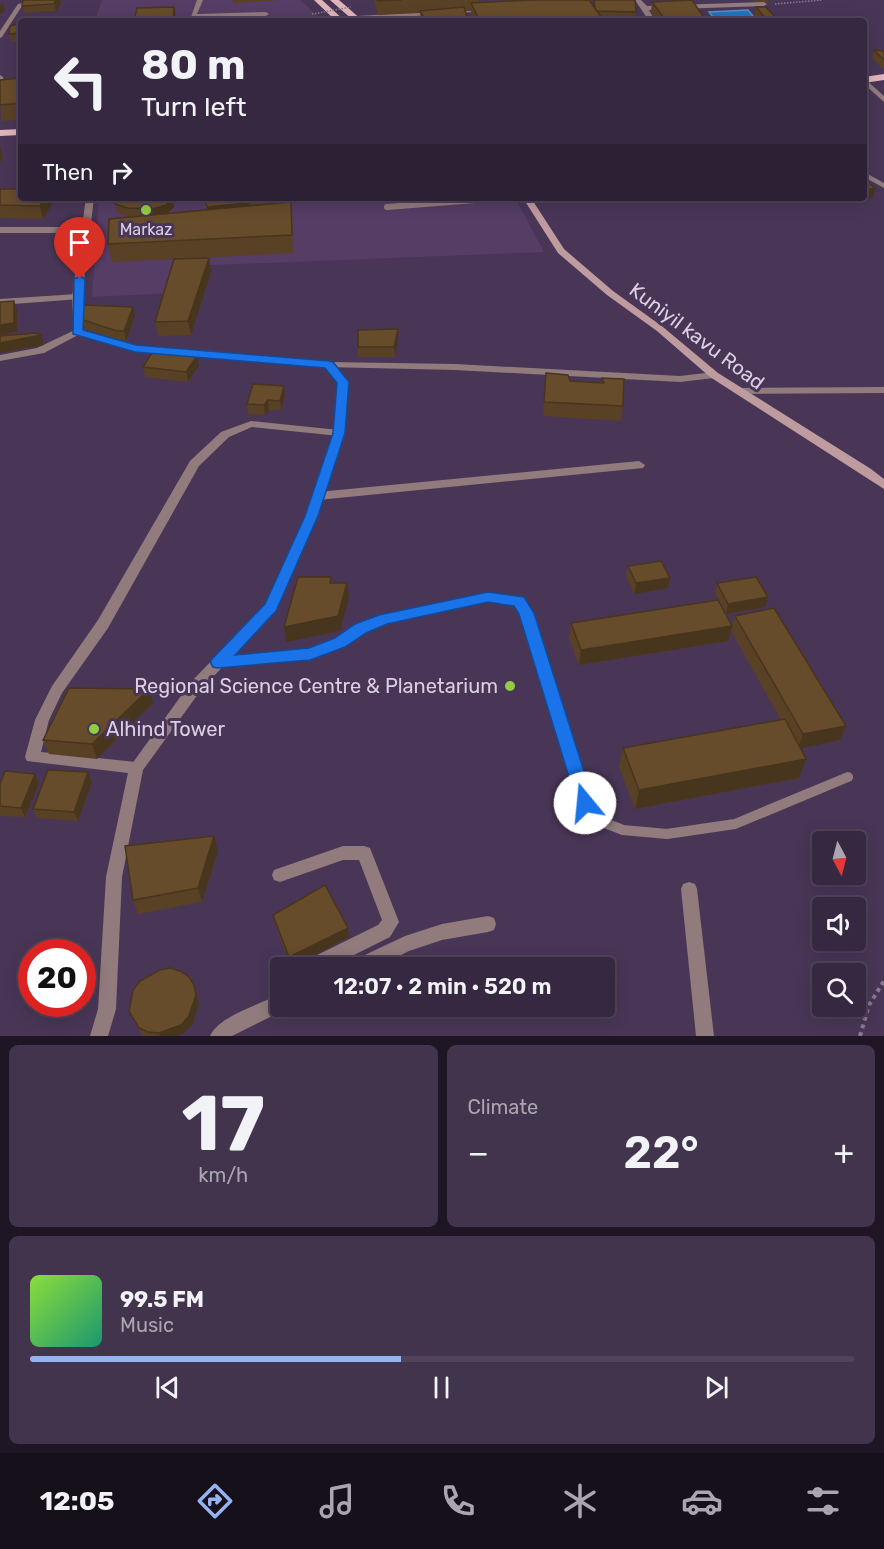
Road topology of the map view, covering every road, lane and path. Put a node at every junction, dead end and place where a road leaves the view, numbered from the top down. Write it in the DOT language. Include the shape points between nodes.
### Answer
graph roads {
  1 [pos="50,0"];
  2 [pos="200,0"];
  3 [pos="318,0"];
  4 [pos="334,0"];
  5 [pos="631,0"];
  6 [pos="822,0"];
  7 [pos="638,1"];
  8 [pos="764,4"];
  9 [pos="351,7"];
  10 [pos="645,8"];
  11 [pos="493,10"];
  12 [pos="266,14"];
  13 [pos="312,14"];
  14 [pos="338,18"];
  15 [pos="356,18"];
  16 [pos="385,18"];
  17 [pos="650,18"];
  18 [pos="0,36"];
  19 [pos="884,71"];
  20 [pos="867,74"];
  21 [pos="0,77"];
  22 [pos="884,77"];
  23 [pos="867,80"];
  24 [pos="867,83"];
  25 [pos="884,100"];
  26 [pos="0,101"];
  27 [pos="18,132"];
  28 [pos="0,133"];
  29 [pos="18,138"];
  30 [pos="0,139"];
  31 [pos="867,176"];
  32 [pos="884,186"];
  33 [pos="90,201"];
  34 [pos="463,201"];
  35 [pos="529,201"];
  36 [pos="387,207"];
  37 [pos="0,230"];
  38 [pos="86,230"];
  39 [pos="77,297"];
  40 [pos="0,302"];
  41 [pos="77,332"];
  42 [pos="0,358"];
  43 [pos="329,365"];
  44 [pos="714,375"];
  45 [pos="884,390"];
  46 [pos="737,391"];
  47 [pos="339,433"];
  48 [pos="639,465"];
  49 [pos="884,485"];
  50 [pos="318,496"];
  51 [pos="218,662"];
  52 [pos="136,768"];
  53 [pos="848,777"];
  54 [pos="280,875"];
  55 [pos="689,890"];
  56 [pos="488,924"];
  57 [pos="331,957"];
  58 [pos="378,957"];
  59 [pos="884,981"];
  60 [pos="270,1005"];
  61 [pos="99,1036"];
  62 [pos="219,1036"];
  63 [pos="705,1036"];
  64 [pos="860,1036"];
  1 -- 18 [label="street" via="20,5"];
  2 -- 12 [label="street" via="193,16"];
  3 -- 14 [label="main road"];
  4 -- 15 [label="main road"];
  5 -- 7 [label="street"];
  6 -- 8 [label="path"];
  7 -- 10 [label="street"];
  8 -- 10 [label="street"];
  9 -- 13 [label="path, bridge"];
  10 -- 17 [label="street"];
  11 -- 16 [label="street"];
  19 -- 20 [label="main road"];
  21 -- 26 [label="street"];
  22 -- 23 [label="main road"];
  24 -- 25 [label="street"];
  27 -- 28 [label="main road"];
  29 -- 30 [label="main road"];
  31 -- 32 [label="street"];
  33 -- 38 [label="street"];
  34 -- 36 [label="lane"];
  35 -- 44 [label="main road, Kuniyil kavu Road" via="561,251"];
  37 -- 38 [label="lane"];
  38 -- 39 [label="street"];
  39 -- 40 [label="street"];
  39 -- 41 [label="street"];
  41 -- 42 [label="street" via="40,351"];
  41 -- 43 [label="street" via="135,348"];
  43 -- 44 [label="street" via="680,379"];
  43 -- 47 [label="street" via="343,382"];
  44 -- 46 [label="main road, Kuniyil kavu Road"];
  45 -- 46 [label="street"];
  46 -- 49 [label="main road, Kuniyil kavu Road"];
  47 -- 50 [label="street"];
  47 -- 52 [label="street" via="251,423 211,443 194,464 104,624 57,690 42,720 32,757"];
  48 -- 50 [label="street"];
  50 -- 51 [label="street" via="271,607"];
  51 -- 52 [label="street"];
  51 -- 53 [label="lane" via="310,654 384,619 488,597 519,601 585,803 595,819 623,830 667,834 735,824"];
  52 -- 61 [label="street" via="114,877 107,1009"];
  54 -- 57 [label="street" via="343,853 364,853 391,922 384,931"];
  55 -- 63 [label="street"];
  56 -- 58 [label="street" via="442,932"];
  59 -- 64 [label="path" via="869,1005"];
  60 -- 62 [label="street"];
}
